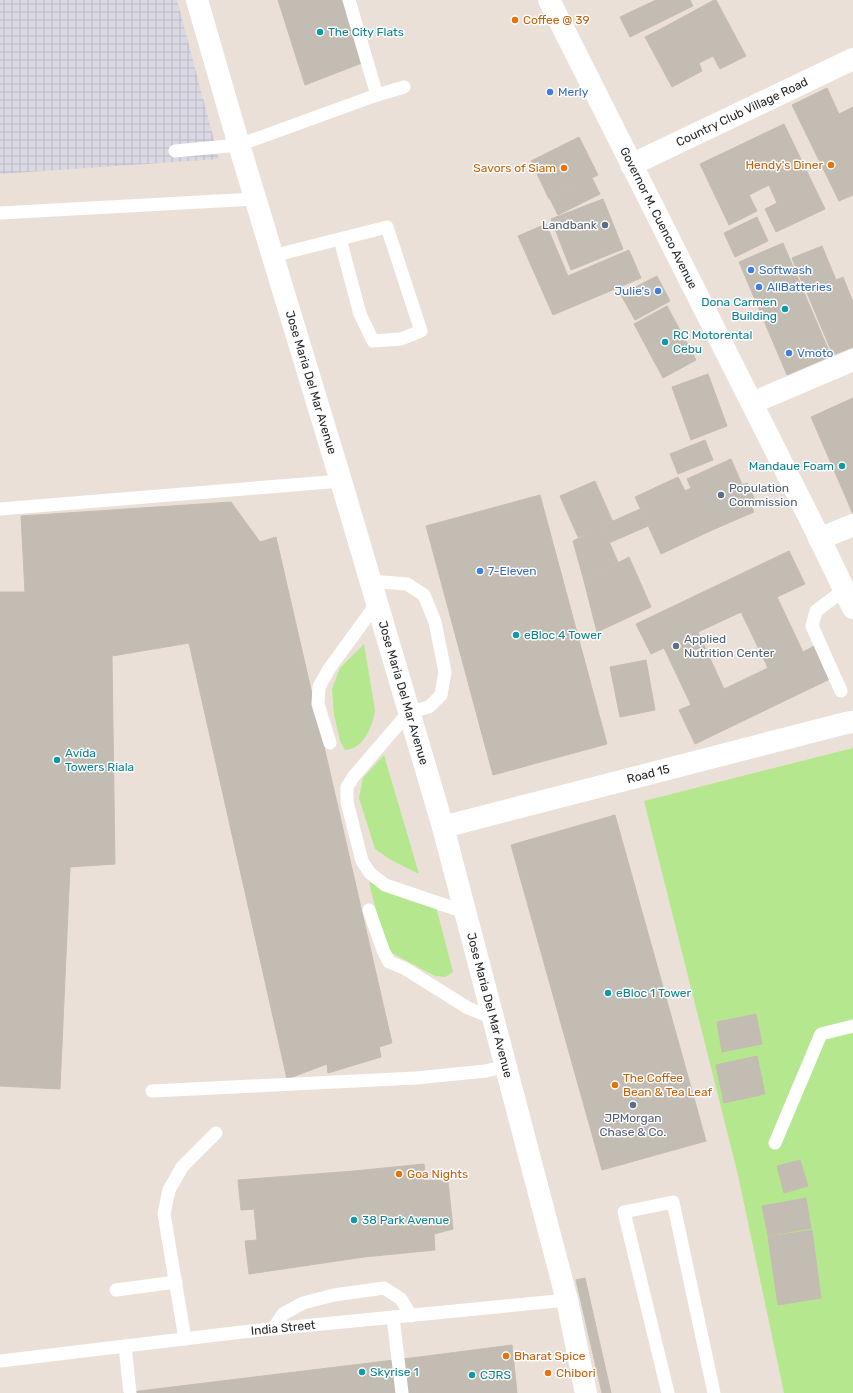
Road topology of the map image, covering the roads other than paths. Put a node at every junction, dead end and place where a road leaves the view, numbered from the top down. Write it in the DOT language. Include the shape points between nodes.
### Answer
graph roads {
  1 [pos="197,0"];
  2 [pos="349,0"];
  3 [pos="549,0"];
  4 [pos="853,59"];
  5 [pos="404,87"];
  6 [pos="374,96"];
  7 [pos="239,145"];
  8 [pos="176,150"];
  9 [pos="632,165"];
  10 [pos="255,199"];
  11 [pos="0,213"];
  12 [pos="340,239"];
  13 [pos="272,256"];
  14 [pos="853,360"];
  15 [pos="752,403"];
  16 [pos="341,481"];
  17 [pos="0,509"];
  18 [pos="853,526"];
  19 [pos="819,539"];
  20 [pos="370,581"];
  21 [pos="848,599"];
  22 [pos="377,603"];
  23 [pos="841,691"];
  24 [pos="409,712"];
  25 [pos="853,722"];
  26 [pos="330,743"];
  27 [pos="443,827"];
  28 [pos="369,910"];
  29 [pos="465,912"];
  30 [pos="493,1018"];
  31 [pos="853,1026"];
  32 [pos="506,1066"];
  33 [pos="152,1091"];
  34 [pos="216,1133"];
  35 [pos="775,1143"];
  36 [pos="176,1282"];
  37 [pos="116,1290"];
  38 [pos="567,1300"];
  39 [pos="411,1316"];
  40 [pos="393,1317"];
  41 [pos="273,1329"];
  42 [pos="185,1338"];
  43 [pos="125,1346"];
  44 [pos="0,1361"];
  45 [pos="130,1393"];
  46 [pos="402,1393"];
  47 [pos="586,1393"];
  48 [pos="668,1393"];
  49 [pos="714,1393"];
  1 -- 7 [label="street, Jose Maria Del Mar Avenue"];
  2 -- 6 [label="lane" via="376,92"];
  3 -- 9 [label="street, Governor M. Cuenco Avenue"];
  4 -- 9 [label="street, Country Club Village Road"];
  5 -- 6 [label="lane"];
  6 -- 7 [label="lane"];
  7 -- 8 [label="lane"];
  7 -- 10 [label="street, Jose Maria Del Mar Avenue"];
  9 -- 15 [label="street, Governor M. Cuenco Avenue"];
  10 -- 11 [label="lane"];
  10 -- 13 [label="street, Jose Maria Del Mar Avenue"];
  12 -- 12 [label="lane" via="387,227 421,331 401,339 373,341 360,314"];
  12 -- 13 [label="lane"];
  13 -- 16 [label="street, Jose Maria Del Mar Avenue"];
  14 -- 15 [label="street"];
  15 -- 19 [label="street, Governor M. Cuenco Avenue"];
  16 -- 17 [label="lane"];
  16 -- 20 [label="street, Jose Maria Del Mar Avenue"];
  18 -- 19 [label="street"];
  19 -- 21 [label="street, Governor M. Cuenco Avenue"];
  20 -- 22 [label="street, Jose Maria Del Mar Avenue"];
  20 -- 24 [label="lane" via="407,584 424,595 435,622 445,672 441,695 429,707"];
  21 -- 23 [label="lane" via="816,611 812,626"];
  22 -- 24 [label="street, Jose Maria Del Mar Avenue"];
  22 -- 26 [label="lane" via="319,687 318,704"];
  24 -- 27 [label="street, Jose Maria Del Mar Avenue"];
  24 -- 29 [label="lane" via="347,787 347,802 362,861 370,873 385,885"];
  25 -- 27 [label="street, Road 15"];
  27 -- 29 [label="street, Jose Maria Del Mar Avenue"];
  28 -- 30 [label="lane" via="389,962 404,968 468,1008"];
  29 -- 30 [label="street, Jose Maria Del Mar Avenue"];
  30 -- 32 [label="street, Jose Maria Del Mar Avenue"];
  31 -- 35 [label="lane" via="821,1034"];
  32 -- 33 [label="lane" via="486,1071 416,1078"];
  32 -- 38 [label="street, Jose Maria Del Mar Avenue"];
  34 -- 36 [label="lane" via="182,1167 169,1190 164,1214"];
  36 -- 37 [label="lane"];
  36 -- 42 [label="lane"];
  38 -- 39 [label="lane, India Street"];
  38 -- 47 [label="street, Jose Maria Del Mar Avenue"];
  39 -- 40 [label="lane, India Street"];
  39 -- 41 [label="lane" via="401,1299 384,1288 334,1295 303,1303 283,1314"];
  40 -- 41 [label="lane, India Street"];
  40 -- 46 [label="lane"];
  41 -- 42 [label="lane, India Street"];
  42 -- 43 [label="lane, India Street"];
  43 -- 44 [label="lane, India Street"];
  43 -- 45 [label="lane"];
  48 -- 49 [label="lane" via="624,1212 673,1202"];
}
